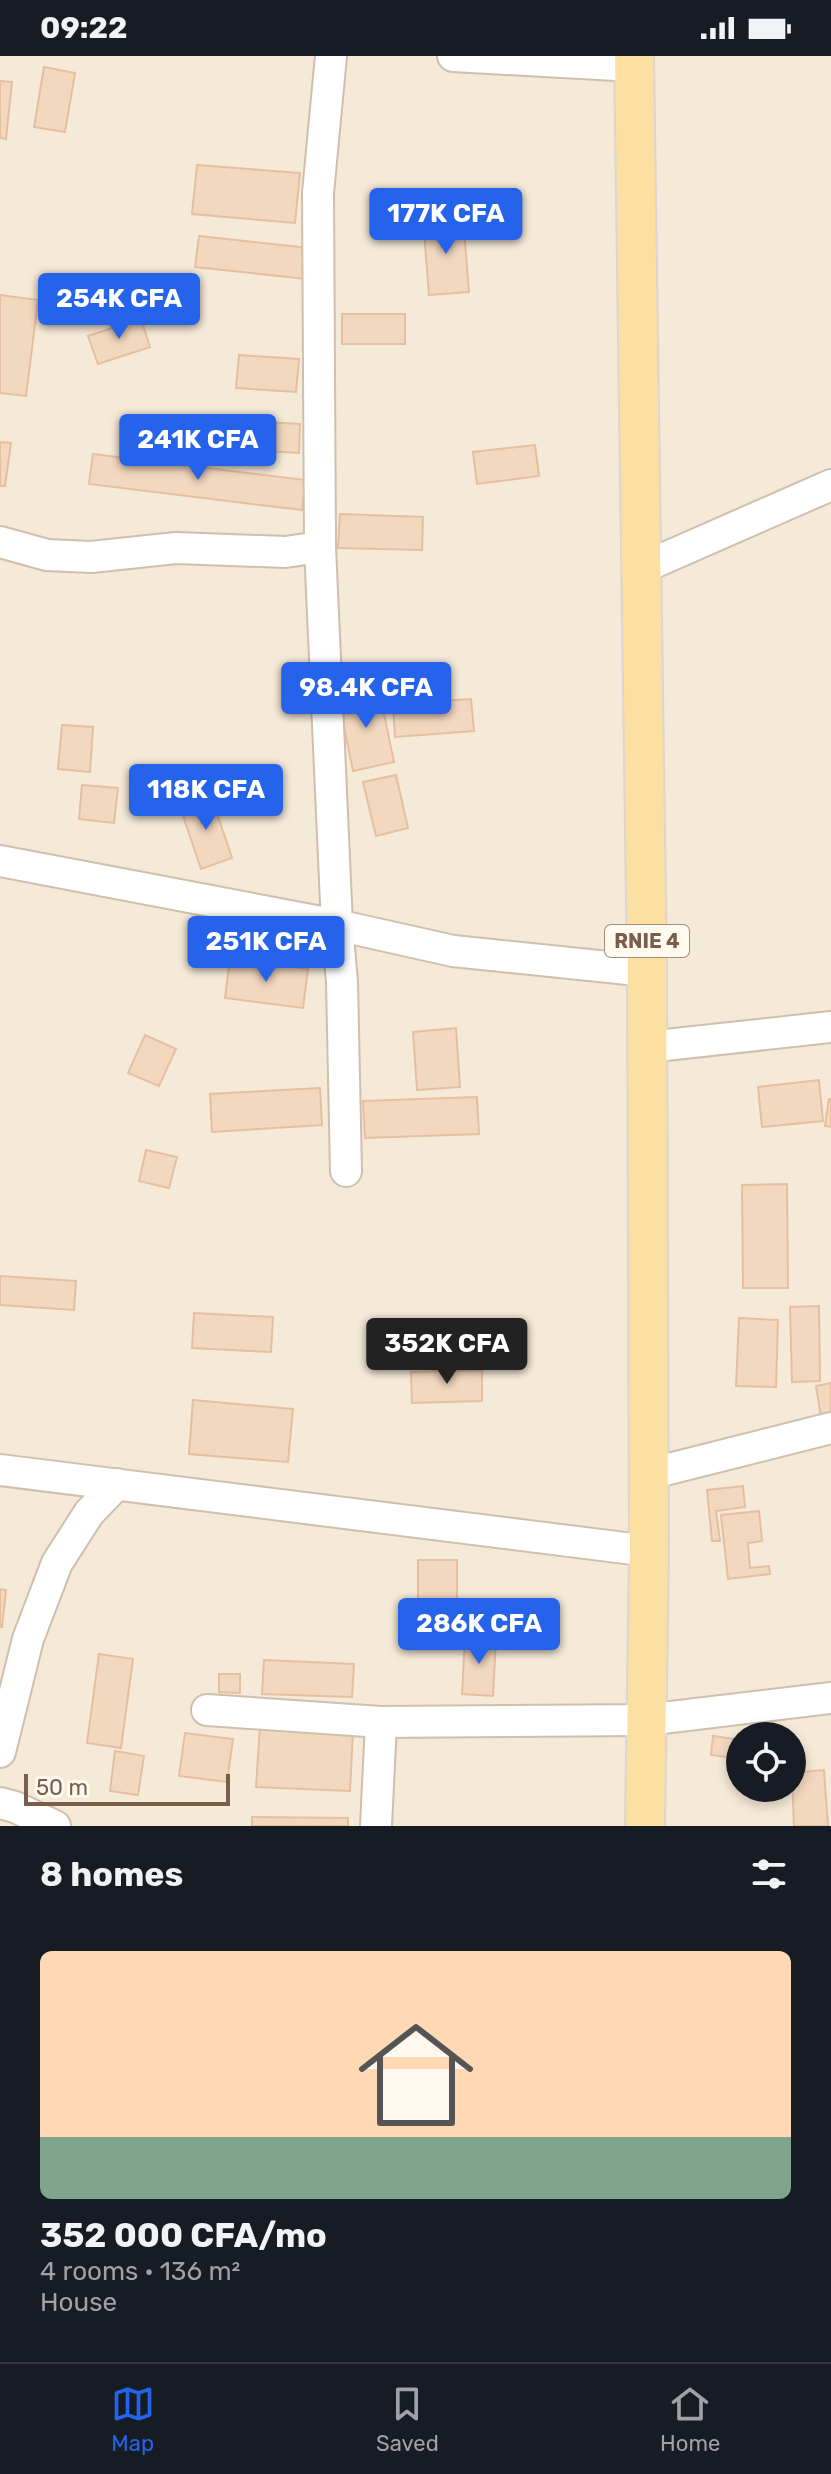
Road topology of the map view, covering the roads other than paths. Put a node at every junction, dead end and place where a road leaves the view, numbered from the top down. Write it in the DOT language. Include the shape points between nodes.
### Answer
graph roads {
  1 [pos="331,56"];
  2 [pos="453,56"];
  3 [pos="634,61"];
  4 [pos="831,485"];
  5 [pos="0,542"];
  6 [pos="320,547"];
  7 [pos="642,568"];
  8 [pos="0,861"];
  9 [pos="337,925"];
  10 [pos="647,971"];
  11 [pos="831,1027"];
  12 [pos="647,1047"];
  13 [pos="346,1171"];
  14 [pos="831,1428"];
  15 [pos="0,1470"];
  16 [pos="649,1474"];
  17 [pos="117,1484"];
  18 [pos="649,1551"];
  19 [pos="831,1698"];
  20 [pos="207,1710"];
  21 [pos="646,1720"];
  22 [pos="381,1722"];
  23 [pos="0,1752"];
  24 [pos="0,1803"];
  25 [pos="55,1826"];
  26 [pos="376,1826"];
  27 [pos="645,1826"];
  1 -- 6 [label="street" via="318,193"];
  2 -- 3 [label="street"];
  3 -- 7 [label="main road, RNIE 4"];
  4 -- 7 [label="street"];
  5 -- 6 [label="street" via="47,555 91,557 176,548 285,552"];
  6 -- 9 [label="street"];
  7 -- 10 [label="main road, RNIE 4"];
  8 -- 9 [label="street"];
  9 -- 10 [label="street" via="453,951"];
  9 -- 13 [label="street"];
  10 -- 12 [label="main road, RNIE 4"];
  11 -- 12 [label="street"];
  12 -- 16 [label="main road, RNIE 4"];
  14 -- 16 [label="street"];
  15 -- 17 [label="street"];
  16 -- 18 [label="main road, RNIE 4"];
  17 -- 18 [label="street"];
  17 -- 23 [label="street" via="89,1513 57,1563 28,1639"];
  18 -- 21 [label="main road, RNIE 4"];
  19 -- 21 [label="street"];
  20 -- 22 [label="street"];
  21 -- 22 [label="street"];
  21 -- 27 [label="main road, RNIE 4"];
  22 -- 26 [label="street"];
  24 -- 25 [label="street"];
}
